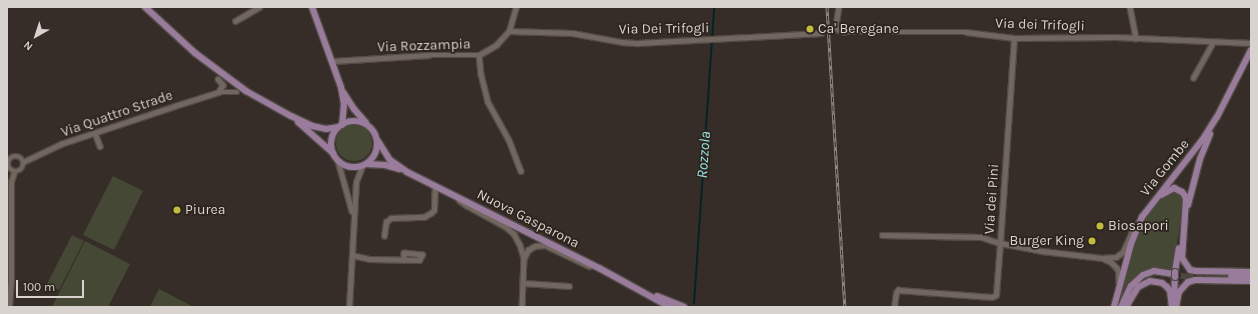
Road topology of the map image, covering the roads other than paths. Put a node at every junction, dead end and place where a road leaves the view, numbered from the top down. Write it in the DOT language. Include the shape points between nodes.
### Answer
graph roads {
  1 [pos="145,7"];
  2 [pos="259,7"];
  3 [pos="312,7"];
  4 [pos="516,7"];
  5 [pos="839,7"];
  6 [pos="1130,7"];
  7 [pos="235,21"];
  8 [pos="509,31"];
  9 [pos="821,33"];
  10 [pos="1014,38"];
  11 [pos="1136,38"];
  12 [pos="1213,42"];
  13 [pos="1251,42"];
  14 [pos="1251,50"];
  15 [pos="480,55"];
  16 [pos="331,60"];
  17 [pos="1192,78"];
  18 [pos="218,79"];
  19 [pos="340,87"];
  20 [pos="219,92"];
  21 [pos="237,92"];
  22 [pos="291,116"];
  23 [pos="1217,117"];
  24 [pos="340,126"];
  25 [pos="369,126"];
  26 [pos="95,133"];
  27 [pos="378,142"];
  28 [pos="100,146"];
  29 [pos="333,153"];
  30 [pos="338,161"];
  31 [pos="23,162"];
  32 [pos="364,165"];
  33 [pos="8,166"];
  34 [pos="521,171"];
  35 [pos="14,172"];
  36 [pos="407,172"];
  37 [pos="435,186"];
  38 [pos="453,195"];
  39 [pos="353,216"];
  40 [pos="1142,217"];
  41 [pos="1184,226"];
  42 [pos="882,235"];
  43 [pos="384,236"];
  44 [pos="1000,243"];
  45 [pos="352,256"];
  46 [pos="524,258"];
  47 [pos="1102,258"];
  48 [pos="404,260"];
  49 [pos="599,268"];
  50 [pos="1251,272"];
  51 [pos="1174,274"];
  52 [pos="1251,276"];
  53 [pos="1230,277"];
  54 [pos="1251,281"];
  55 [pos="523,283"];
  56 [pos="569,286"];
  57 [pos="638,289"];
  58 [pos="1118,295"];
  59 [pos="9,307"];
  60 [pos="349,307"];
  61 [pos="522,307"];
  62 [pos="670,307"];
  63 [pos="684,307"];
  64 [pos="894,307"];
  65 [pos="1114,307"];
  66 [pos="1121,307"];
  67 [pos="1126,307"];
  68 [pos="1174,307"];
  1 -- 22 [label="main road" via="217,70 246,91"];
  2 -- 7 [label="street"];
  3 -- 16 [label="main road"];
  4 -- 8 [label="street, Via Rozzampia"];
  5 -- 10 [label="street, Via dei Trifogli" via="836,27 844,32 966,32"];
  6 -- 11 [label="street"];
  8 -- 9 [label="street, Via Dei Trifogli" via="572,33 622,42"];
  8 -- 15 [label="street, Via Rozzampia" via="496,45"];
  10 -- 11 [label="street, Via dei Trifogli"];
  10 -- 44 [label="street, Via dei Pini"];
  11 -- 12 [label="street, Via dei Trifogli"];
  12 -- 13 [label="street, Via dei Trifogli"];
  12 -- 17 [label="street"];
  14 -- 23 [label="main road, Via Gombe"];
  15 -- 16 [label="street, Via Rozzampia"];
  15 -- 34 [label="street" via="481,74 488,102 509,140"];
  16 -- 19 [label="main road"];
  18 -- 20 [label="street" via="223,85"];
  19 -- 24 [label="main road" via="344,104"];
  19 -- 25 [label="main road, Nuova Gasparona"];
  20 -- 21 [label="street, Via Quattro Strade"];
  20 -- 26 [label="street, Via Quattro Strade"];
  22 -- 24 [label="main road" via="321,129"];
  22 -- 29 [label="main road"];
  23 -- 40 [label="main road, Via Gombe" via="1190,158"];
  23 -- 41 [label="main road" via="1200,159"];
  24 -- 25 [label="main road" via="355,121"];
  24 -- 29 [label="main road" via="332,139"];
  25 -- 27 [label="main road, Nuova Gasparona"];
  26 -- 28 [label="street"];
  26 -- 31 [label="street, Via Quattro Strade" via="61,144"];
  27 -- 32 [label="main road" via="375,155"];
  27 -- 36 [label="main road, Nuova Gasparona" via="390,160"];
  29 -- 30 [label="main road"];
  30 -- 32 [label="main road, Nuova Gasparona" via="347,166"];
  30 -- 39 [label="street"];
  31 -- 33 [label="street" via="15,156 9,161"];
  31 -- 35 [label="street" via="22,168"];
  32 -- 36 [label="main road, Nuova Gasparona" via="385,166"];
  32 -- 39 [label="street" via="357,178"];
  33 -- 35 [label="street"];
  35 -- 59 [label="street" via="11,182 12,280"];
  36 -- 37 [label="main road, Nuova Gasparona"];
  37 -- 38 [label="main road, Nuova Gasparona"];
  37 -- 43 [label="street" via="434,210 431,213 424,217 391,218 386,222"];
  38 -- 46 [label="street" via="466,206 506,227 514,234"];
  38 -- 49 [label="main road, Nuova Gasparona"];
  39 -- 45 [label="street"];
  40 -- 41 [label="main road" via="1162,195 1177,189 1186,200"];
  40 -- 47 [label="street" via="1120,256"];
  40 -- 58 [label="main road, Via Gombe" via="1131,244"];
  41 -- 50 [label="main road" via="1182,258 1190,270"];
  41 -- 51 [label="main road"];
  42 -- 44 [label="street, Via dei Pini" via="981,237"];
  44 -- 47 [label="street"];
  44 -- 64 [label="street" via="996,295 992,297 898,290"];
  45 -- 48 [label="street"];
  45 -- 60 [label="street"];
  46 -- 49 [label="street" via="528,250 545,245 582,263"];
  46 -- 55 [label="street"];
  47 -- 58 [label="street" via="1114,264 1119,272"];
  49 -- 57 [label="main road, Nuova Gasparona"];
  51 -- 66 [label="main road" via="1154,271 1143,275 1131,286"];
  51 -- 68 [label="main road"];
  52 -- 53 [label="main road"];
  54 -- 68 [label="main road" via="1190,282 1182,287"];
  55 -- 56 [label="street"];
  55 -- 61 [label="street"];
  57 -- 62 [label="main road, Nuova Gasparona"];
  57 -- 63 [label="main road, Nuova Gasparona"];
  58 -- 65 [label="main road, Via Gombe"];
  67 -- 68 [label="main road" via="1138,287 1150,281 1162,283 1170,291"];
}
